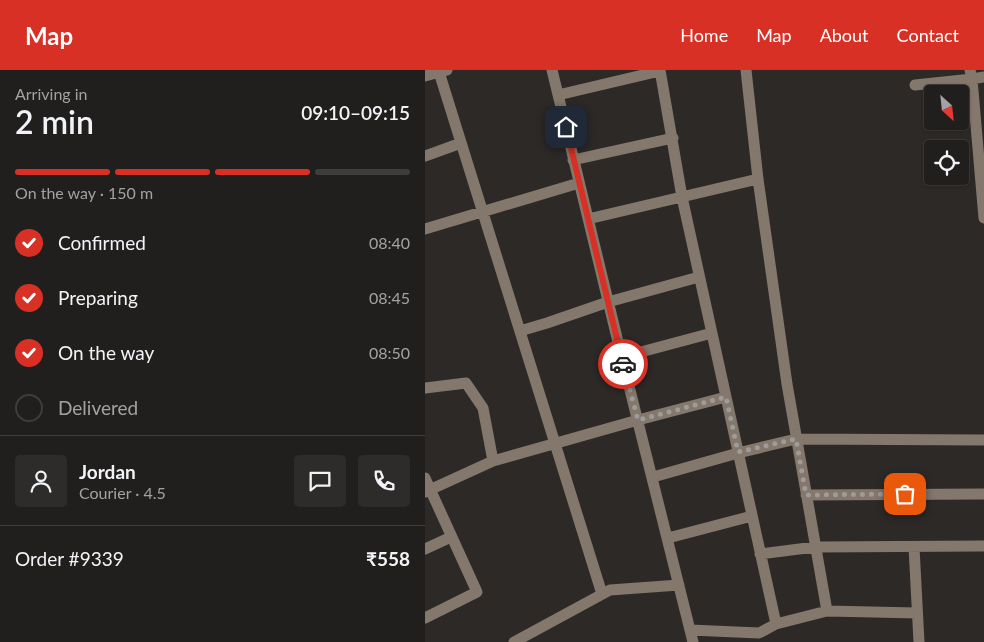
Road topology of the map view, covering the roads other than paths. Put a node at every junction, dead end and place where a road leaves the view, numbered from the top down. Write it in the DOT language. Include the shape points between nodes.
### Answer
graph roads {
  1 [pos="552,70"];
  2 [pos="746,70"];
  3 [pos="443,71"];
  4 [pos="660,71"];
  5 [pos="971,75"];
  6 [pos="425,76"];
  7 [pos="984,77"];
  8 [pos="915,85"];
  9 [pos="559,95"];
  10 [pos="980,131"];
  11 [pos="673,138"];
  12 [pos="461,143"];
  13 [pos="425,156"];
  14 [pos="573,160"];
  15 [pos="758,179"];
  16 [pos="579,183"];
  17 [pos="682,197"];
  18 [pos="983,201"];
  19 [pos="483,212"];
  20 [pos="984,218"];
  21 [pos="588,219"];
  22 [pos="425,229"];
  23 [pos="699,277"];
  24 [pos="608,302"];
  25 [pos="520,331"];
  26 [pos="712,333"];
  27 [pos="621,357"];
  28 [pos="425,388"];
  29 [pos="726,397"];
  30 [pos="638,420"];
  31 [pos="796,439"];
  32 [pos="984,440"];
  33 [pos="555,444"];
  34 [pos="738,452"];
  35 [pos="493,461"];
  36 [pos="653,477"];
  37 [pos="425,478"];
  38 [pos="427,491"];
  39 [pos="984,494"];
  40 [pos="806,495"];
  41 [pos="752,516"];
  42 [pos="451,537"];
  43 [pos="668,538"];
  44 [pos="984,546"];
  45 [pos="815,547"];
  46 [pos="914,547"];
  47 [pos="425,548"];
  48 [pos="760,554"];
  49 [pos="679,585"];
  50 [pos="602,594"];
  51 [pos="827,611"];
  52 [pos="917,613"];
  53 [pos="425,618"];
  54 [pos="776,624"];
  55 [pos="690,630"];
  56 [pos="514,642"];
  57 [pos="693,642"];
  58 [pos="919,642"];
  1 -- 9 [label="street"];
  2 -- 15 [label="street"];
  3 -- 6 [label="street"];
  3 -- 12 [label="street"];
  4 -- 9 [label="street"];
  4 -- 11 [label="street"];
  5 -- 7 [label="street"];
  5 -- 8 [label="street"];
  5 -- 10 [label="street"];
  9 -- 14 [label="street"];
  10 -- 18 [label="street"];
  11 -- 14 [label="street"];
  11 -- 17 [label="street"];
  12 -- 13 [label="street"];
  12 -- 19 [label="street"];
  14 -- 16 [label="street"];
  15 -- 17 [label="street"];
  15 -- 31 [label="street"];
  16 -- 19 [label="street"];
  16 -- 21 [label="street"];
  17 -- 21 [label="street"];
  17 -- 23 [label="street"];
  18 -- 20 [label="street"];
  19 -- 22 [label="street"];
  19 -- 25 [label="street"];
  21 -- 24 [label="street"];
  23 -- 24 [label="street"];
  23 -- 26 [label="street"];
  24 -- 25 [label="street"];
  24 -- 27 [label="street"];
  25 -- 33 [label="street"];
  26 -- 27 [label="street"];
  26 -- 29 [label="street"];
  27 -- 30 [label="street"];
  28 -- 35 [label="street" via="466,383 483,408"];
  29 -- 30 [label="street"];
  29 -- 34 [label="street"];
  30 -- 33 [label="street"];
  30 -- 36 [label="street"];
  31 -- 32 [label="street"];
  31 -- 34 [label="street"];
  31 -- 40 [label="street"];
  33 -- 35 [label="street"];
  33 -- 50 [label="street"];
  34 -- 36 [label="street"];
  34 -- 41 [label="street"];
  35 -- 38 [label="street"];
  36 -- 43 [label="street"];
  37 -- 38 [label="street"];
  38 -- 42 [label="street"];
  39 -- 40 [label="street"];
  40 -- 45 [label="street"];
  41 -- 43 [label="street"];
  41 -- 48 [label="street"];
  42 -- 47 [label="street"];
  42 -- 53 [label="street" via="477,592"];
  43 -- 49 [label="street"];
  44 -- 46 [label="street"];
  45 -- 46 [label="street"];
  45 -- 48 [label="street"];
  45 -- 51 [label="street"];
  46 -- 52 [label="street"];
  48 -- 54 [label="street"];
  49 -- 50 [label="street" via="610,590"];
  49 -- 55 [label="street"];
  50 -- 56 [label="street"];
  51 -- 52 [label="street"];
  51 -- 54 [label="street"];
  52 -- 58 [label="street"];
  54 -- 55 [label="street" via="759,633"];
  55 -- 57 [label="street"];
}
